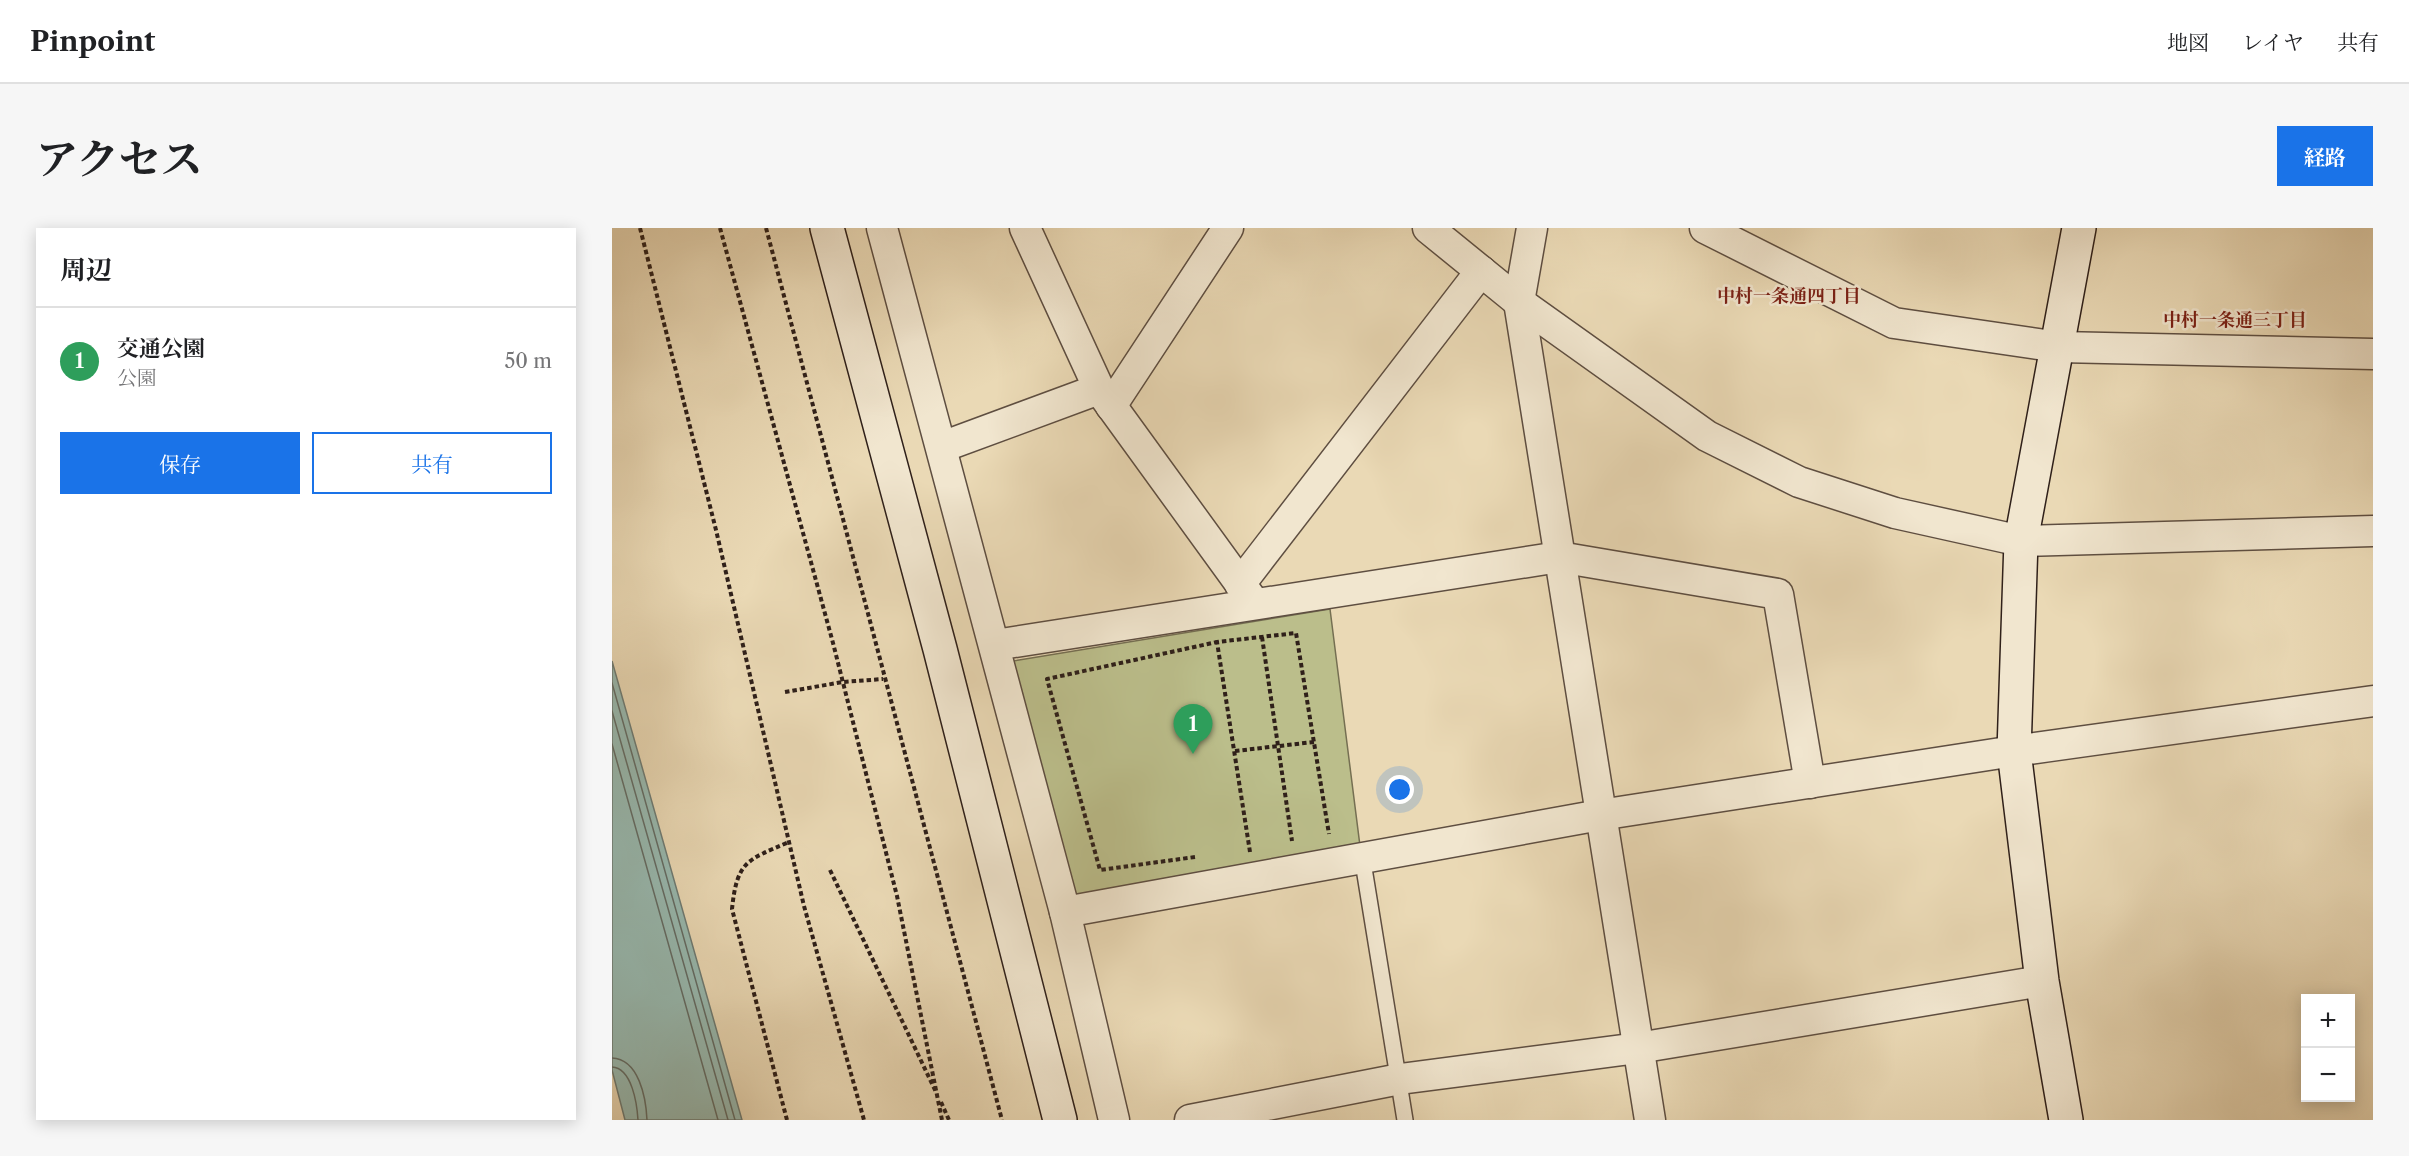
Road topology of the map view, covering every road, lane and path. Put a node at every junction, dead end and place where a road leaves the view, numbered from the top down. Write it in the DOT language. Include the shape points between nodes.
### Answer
graph roads {
  1 [pos="640,228"];
  2 [pos="720,228"];
  3 [pos="766,228"];
  4 [pos="827,228"];
  5 [pos="882,228"];
  6 [pos="1025,228"];
  7 [pos="1228,228"];
  8 [pos="1428,228"];
  9 [pos="1532,228"];
  10 [pos="1705,228"];
  11 [pos="2079,228"];
  12 [pos="1481,271"];
  13 [pos="1519,302"];
  14 [pos="2059,347"];
  15 [pos="2373,354"];
  16 [pos="1105,398"];
  17 [pos="942,447"];
  18 [pos="2373,531"];
  19 [pos="2021,541"];
  20 [pos="1558,557"];
  21 [pos="1247,594"];
  22 [pos="1262,637"];
  23 [pos="1218,642"];
  24 [pos="995,645"];
  25 [pos="883,679"];
  26 [pos="843,682"];
  27 [pos="785,692"];
  28 [pos="2373,701"];
  29 [pos="1314,742"];
  30 [pos="1235,751"];
  31 [pos="2014,752"];
  32 [pos="1810,783"];
  33 [pos="1600,814"];
  34 [pos="1320,836"];
  35 [pos="1301,839"];
  36 [pos="1292,841"];
  37 [pos="789,842"];
  38 [pos="1281,843"];
  39 [pos="1260,847"];
  40 [pos="1239,851"];
  41 [pos="1204,856"];
  42 [pos="1362,856"];
  43 [pos="1252,863"];
  44 [pos="830,870"];
  45 [pos="1065,912"];
  46 [pos="2042,981"];
  47 [pos="1638,1048"];
  48 [pos="1400,1079"];
  49 [pos="939,1098"];
  50 [pos="787,1120"];
  51 [pos="864,1120"];
  52 [pos="942,1120"];
  53 [pos="949,1120"];
  54 [pos="1002,1120"];
  55 [pos="1060,1120"];
  56 [pos="1114,1120"];
  57 [pos="1191,1120"];
  58 [pos="1405,1120"];
  59 [pos="1650,1120"];
  60 [pos="2066,1120"];
  1 -- 37 [label="path"];
  2 -- 26 [label="path"];
  3 -- 54 [label="path"];
  4 -- 55 [label="street"];
  5 -- 17 [label="street"];
  6 -- 16 [label="street"];
  7 -- 16 [label="street"];
  8 -- 12 [label="street"];
  9 -- 13 [label="street"];
  10 -- 14 [label="street" via="1894,323"];
  11 -- 14 [label="street"];
  12 -- 13 [label="street"];
  12 -- 21 [label="street"];
  13 -- 19 [label="street" via="1707,436 1799,482 1895,513"];
  13 -- 20 [label="street"];
  14 -- 15 [label="street"];
  14 -- 19 [label="street"];
  16 -- 17 [label="street"];
  16 -- 21 [label="street"];
  17 -- 24 [label="street"];
  18 -- 19 [label="street"];
  19 -- 31 [label="street"];
  20 -- 21 [label="street"];
  20 -- 32 [label="street" via="1778,594"];
  20 -- 33 [label="street"];
  21 -- 24 [label="street"];
  22 -- 23 [label="path"];
  22 -- 29 [label="path" via="1296,633"];
  22 -- 36 [label="path"];
  23 -- 30 [label="path"];
  23 -- 41 [label="path" via="1047,679 1100,870"];
  24 -- 45 [label="street"];
  25 -- 26 [label="path"];
  26 -- 27 [label="path"];
  26 -- 49 [label="path" via="897,896"];
  28 -- 31 [label="street"];
  29 -- 30 [label="path"];
  29 -- 34 [label="path" via="1330,834"];
  30 -- 43 [label="path"];
  31 -- 32 [label="street"];
  31 -- 46 [label="street"];
  32 -- 33 [label="street"];
  33 -- 42 [label="street"];
  33 -- 47 [label="street"];
  35 -- 36 [label="path"];
  36 -- 38 [label="path"];
  37 -- 50 [label="path" via="749,859 735,882 732,909"];
  37 -- 51 [label="path"];
  39 -- 43 [label="path"];
  40 -- 43 [label="path"];
  42 -- 43 [label="street"];
  42 -- 48 [label="lane"];
  43 -- 45 [label="street"];
  44 -- 49 [label="path"];
  45 -- 56 [label="street"];
  46 -- 47 [label="street"];
  46 -- 60 [label="street"];
  47 -- 48 [label="street"];
  47 -- 59 [label="street"];
  48 -- 57 [label="street"];
  48 -- 58 [label="lane"];
  49 -- 52 [label="path"];
  49 -- 53 [label="path"];
}
